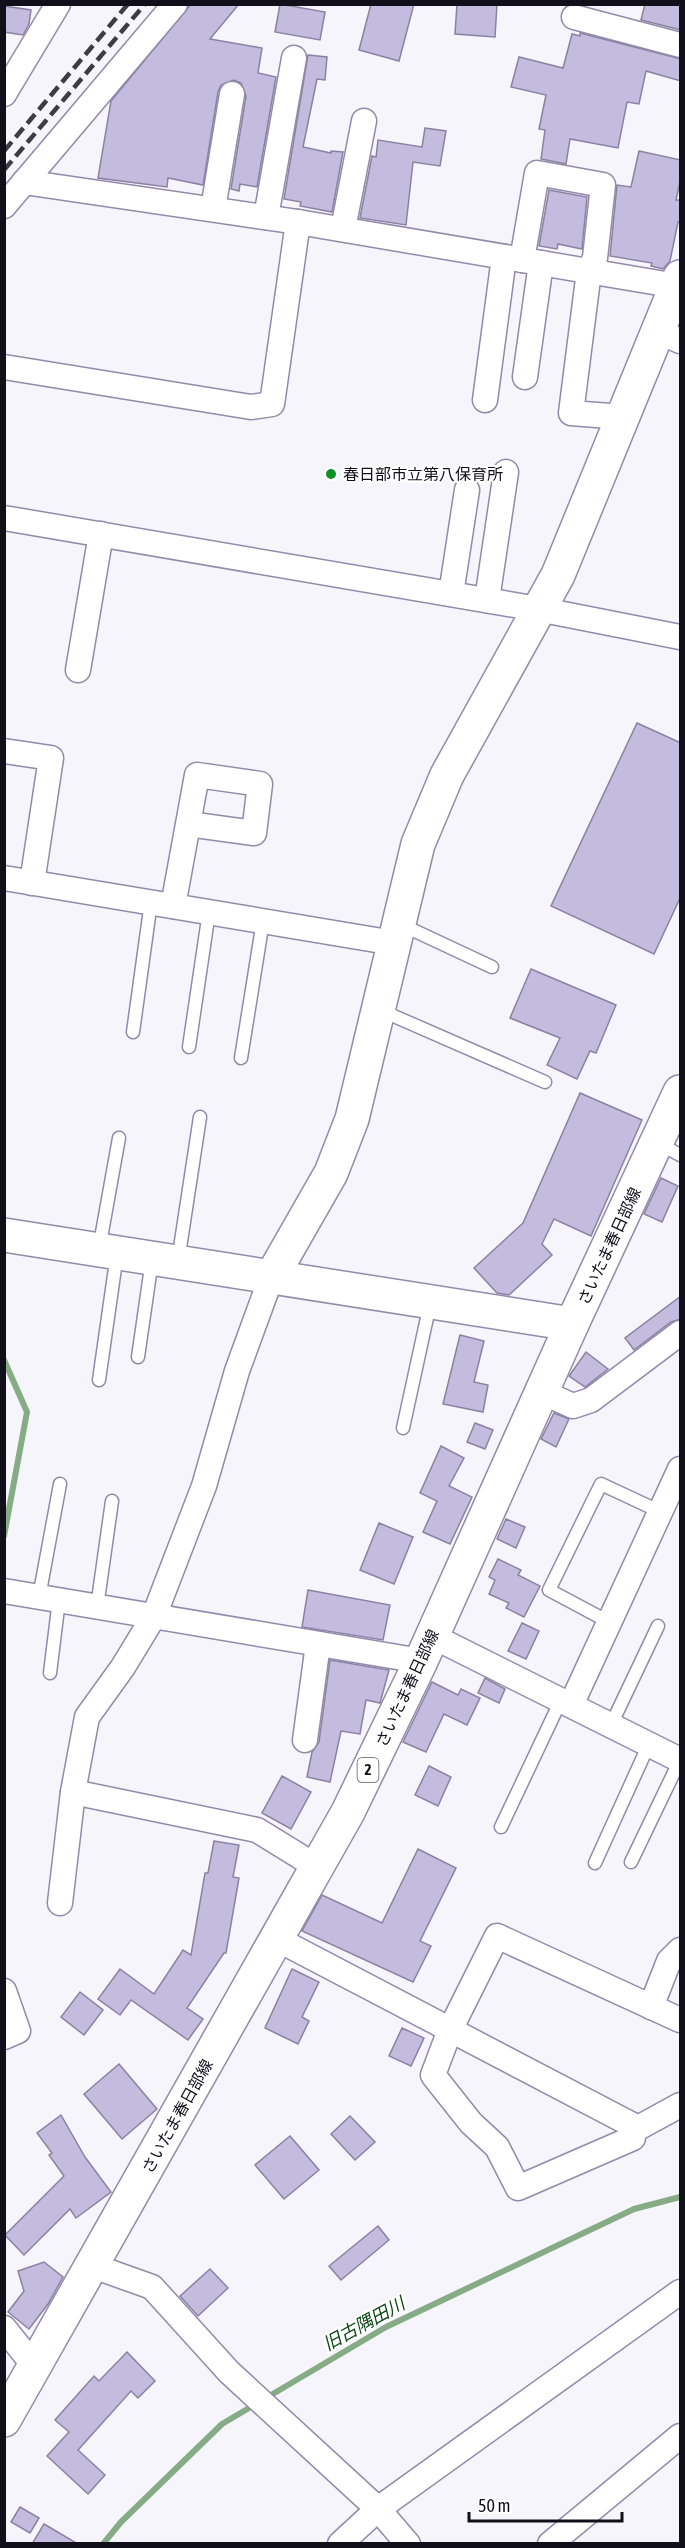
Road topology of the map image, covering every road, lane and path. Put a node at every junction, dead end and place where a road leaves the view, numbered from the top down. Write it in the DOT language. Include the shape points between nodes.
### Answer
graph roads {
  1 [pos="58,4"];
  2 [pos="175,4"];
  3 [pos="574,17"];
  4 [pos="681,45"];
  5 [pos="294,58"];
  6 [pos="4,94"];
  7 [pos="232,94"];
  8 [pos="364,121"];
  9 [pos="24,182"];
  10 [pos="4,206"];
  11 [pos="213,209"];
  12 [pos="266,217"];
  13 [pos="298,222"];
  14 [pos="343,230"];
  15 [pos="522,260"];
  16 [pos="589,271"];
  17 [pos="679,281"];
  18 [pos="669,336"];
  19 [pos="4,367"];
  20 [pos="525,377"];
  21 [pos="485,400"];
  22 [pos="623,417"];
  23 [pos="506,472"];
  24 [pos="467,490"];
  25 [pos="4,518"];
  26 [pos="101,534"];
  27 [pos="451,594"];
  28 [pos="487,600"];
  29 [pos="538,609"];
  30 [pos="681,637"];
  31 [pos="78,670"];
  32 [pos="4,752"];
  33 [pos="188,824"];
  34 [pos="4,878"];
  35 [pos="32,883"];
  36 [pos="162,904"];
  37 [pos="209,912"];
  38 [pos="263,921"];
  39 [pos="396,933"];
  40 [pos="492,967"];
  41 [pos="379,1010"];
  42 [pos="133,1032"];
  43 [pos="189,1047"];
  44 [pos="241,1058"];
  45 [pos="545,1083"];
  46 [pos="681,1092"];
  47 [pos="200,1117"];
  48 [pos="118,1138"];
  49 [pos="669,1149"];
  50 [pos="4,1234"];
  51 [pos="108,1251"];
  52 [pos="165,1261"];
  53 [pos="271,1278"];
  54 [pos="430,1302"];
  55 [pos="572,1324"];
  56 [pos="680,1335"];
  57 [pos="138,1357"];
  58 [pos="99,1380"];
  59 [pos="542,1392"];
  60 [pos="403,1428"];
  61 [pos="681,1469"];
  62 [pos="60,1484"];
  63 [pos="112,1501"];
  64 [pos="661,1512"];
  65 [pos="4,1591"];
  66 [pos="49,1598"];
  67 [pos="97,1606"];
  68 [pos="154,1616"];
  69 [pos="609,1622"];
  70 [pos="658,1626"];
  71 [pos="318,1644"];
  72 [pos="426,1648"];
  73 [pos="50,1673"];
  74 [pos="566,1703"];
  75 [pos="611,1725"];
  76 [pos="305,1740"];
  77 [pos="649,1744"];
  78 [pos="680,1760"];
  79 [pos="73,1792"];
  80 [pos="501,1827"];
  81 [pos="631,1862"];
  82 [pos="595,1863"];
  83 [pos="317,1867"];
  84 [pos="60,1903"];
  85 [pos="276,1939"];
  86 [pos="681,1950"];
  87 [pos="4,1991"];
  88 [pos="651,2007"];
  89 [pos="681,2020"];
  90 [pos="450,2030"];
  91 [pos="4,2037"];
  92 [pos="681,2105"];
  93 [pos="632,2125"];
  94 [pos="93,2266"];
  95 [pos="681,2292"];
  96 [pos="4,2328"];
  97 [pos="36,2368"];
  98 [pos="4,2421"];
  99 [pos="681,2436"];
  100 [pos="378,2509"];
  101 [pos="555,2542"];
  102 [pos="340,2544"];
  103 [pos="408,2544"];
  1 -- 6 [label="street"];
  2 -- 9 [label="street"];
  3 -- 4 [label="street"];
  5 -- 12 [label="street"];
  7 -- 11 [label="street"];
  8 -- 14 [label="street"];
  9 -- 10 [label="street"];
  9 -- 11 [label="street"];
  11 -- 12 [label="street"];
  12 -- 13 [label="street"];
  13 -- 14 [label="street"];
  13 -- 19 [label="street" via="272,404 251,407"];
  14 -- 15 [label="street"];
  15 -- 16 [label="street"];
  15 -- 16 [label="street" via="537,173 603,184 595,258"];
  15 -- 20 [label="street"];
  15 -- 21 [label="street"];
  16 -- 17 [label="street"];
  16 -- 22 [label="street" via="571,413"];
  17 -- 18 [label="street"];
  18 -- 22 [label="street"];
  22 -- 29 [label="street" via="558,575"];
  23 -- 28 [label="street"];
  24 -- 27 [label="street"];
  25 -- 26 [label="street"];
  26 -- 27 [label="street"];
  26 -- 31 [label="street"];
  27 -- 28 [label="street"];
  28 -- 29 [label="street"];
  29 -- 30 [label="street"];
  29 -- 39 [label="street" via="433,805 418,844"];
  32 -- 35 [label="street" via="51,758"];
  33 -- 36 [label="street"];
  34 -- 35 [label="street"];
  35 -- 36 [label="street"];
  36 -- 37 [label="street"];
  36 -- 42 [label="lane"];
  37 -- 38 [label="street"];
  37 -- 43 [label="lane"];
  38 -- 39 [label="street"];
  38 -- 44 [label="lane"];
  39 -- 40 [label="lane"];
  39 -- 41 [label="street"];
  41 -- 45 [label="lane"];
  41 -- 53 [label="street" via="352,1119 331,1173"];
  46 -- 49 [label="street, さいたま春日部線 / 2"];
  47 -- 52 [label="lane"];
  48 -- 51 [label="lane"];
  49 -- 55 [label="street, さいたま春日部線 / 2"];
  50 -- 51 [label="street"];
  51 -- 52 [label="street"];
  51 -- 58 [label="lane"];
  52 -- 53 [label="street"];
  52 -- 57 [label="lane"];
  53 -- 54 [label="street"];
  53 -- 68 [label="street" via="237,1371 204,1486"];
  54 -- 55 [label="street"];
  54 -- 60 [label="lane"];
  55 -- 59 [label="street, さいたま春日部線 / 2"];
  56 -- 59 [label="street" via="591,1400 573,1406"];
  59 -- 72 [label="street, さいたま春日部線 / 2"];
  61 -- 64 [label="street"];
  62 -- 66 [label="lane"];
  63 -- 67 [label="lane"];
  64 -- 69 [label="street"];
  64 -- 69 [label="lane" via="601,1484 549,1590"];
  65 -- 66 [label="street"];
  66 -- 67 [label="street"];
  66 -- 73 [label="lane"];
  67 -- 68 [label="street"];
  68 -- 71 [label="street"];
  68 -- 79 [label="street" via="87,1717"];
  69 -- 74 [label="street"];
  70 -- 75 [label="lane"];
  71 -- 72 [label="street"];
  71 -- 76 [label="street"];
  72 -- 74 [label="street"];
  72 -- 83 [label="street, さいたま春日部線 / 2" via="348,1812"];
  74 -- 75 [label="street"];
  74 -- 80 [label="lane"];
  75 -- 77 [label="street"];
  77 -- 78 [label="street"];
  77 -- 82 [label="lane"];
  78 -- 81 [label="lane"];
  79 -- 83 [label="street" via="257,1830"];
  79 -- 84 [label="street"];
  83 -- 85 [label="street, さいたま春日部線 / 2"];
  85 -- 90 [label="street"];
  85 -- 94 [label="street, さいたま春日部線 / 2"];
  86 -- 88 [label="street" via="669,1961"];
  87 -- 91 [label="street" via="18,2031"];
  88 -- 89 [label="street"];
  88 -- 90 [label="street" via="497,1936"];
  90 -- 93 [label="street"];
  90 -- 93 [label="street" via="433,2075 471,2123 497,2147 518,2188 633,2138"];
  92 -- 93 [label="street" via="638,2128"];
  94 -- 97 [label="street, さいたま春日部線 / 2"];
  94 -- 100 [label="street" via="152,2287 229,2372"];
  95 -- 100 [label="street"];
  96 -- 97 [label="street"];
  97 -- 98 [label="street, さいたま春日部線 / 2"];
  99 -- 101 [label="street"];
  100 -- 102 [label="street"];
  100 -- 103 [label="street"];
}
